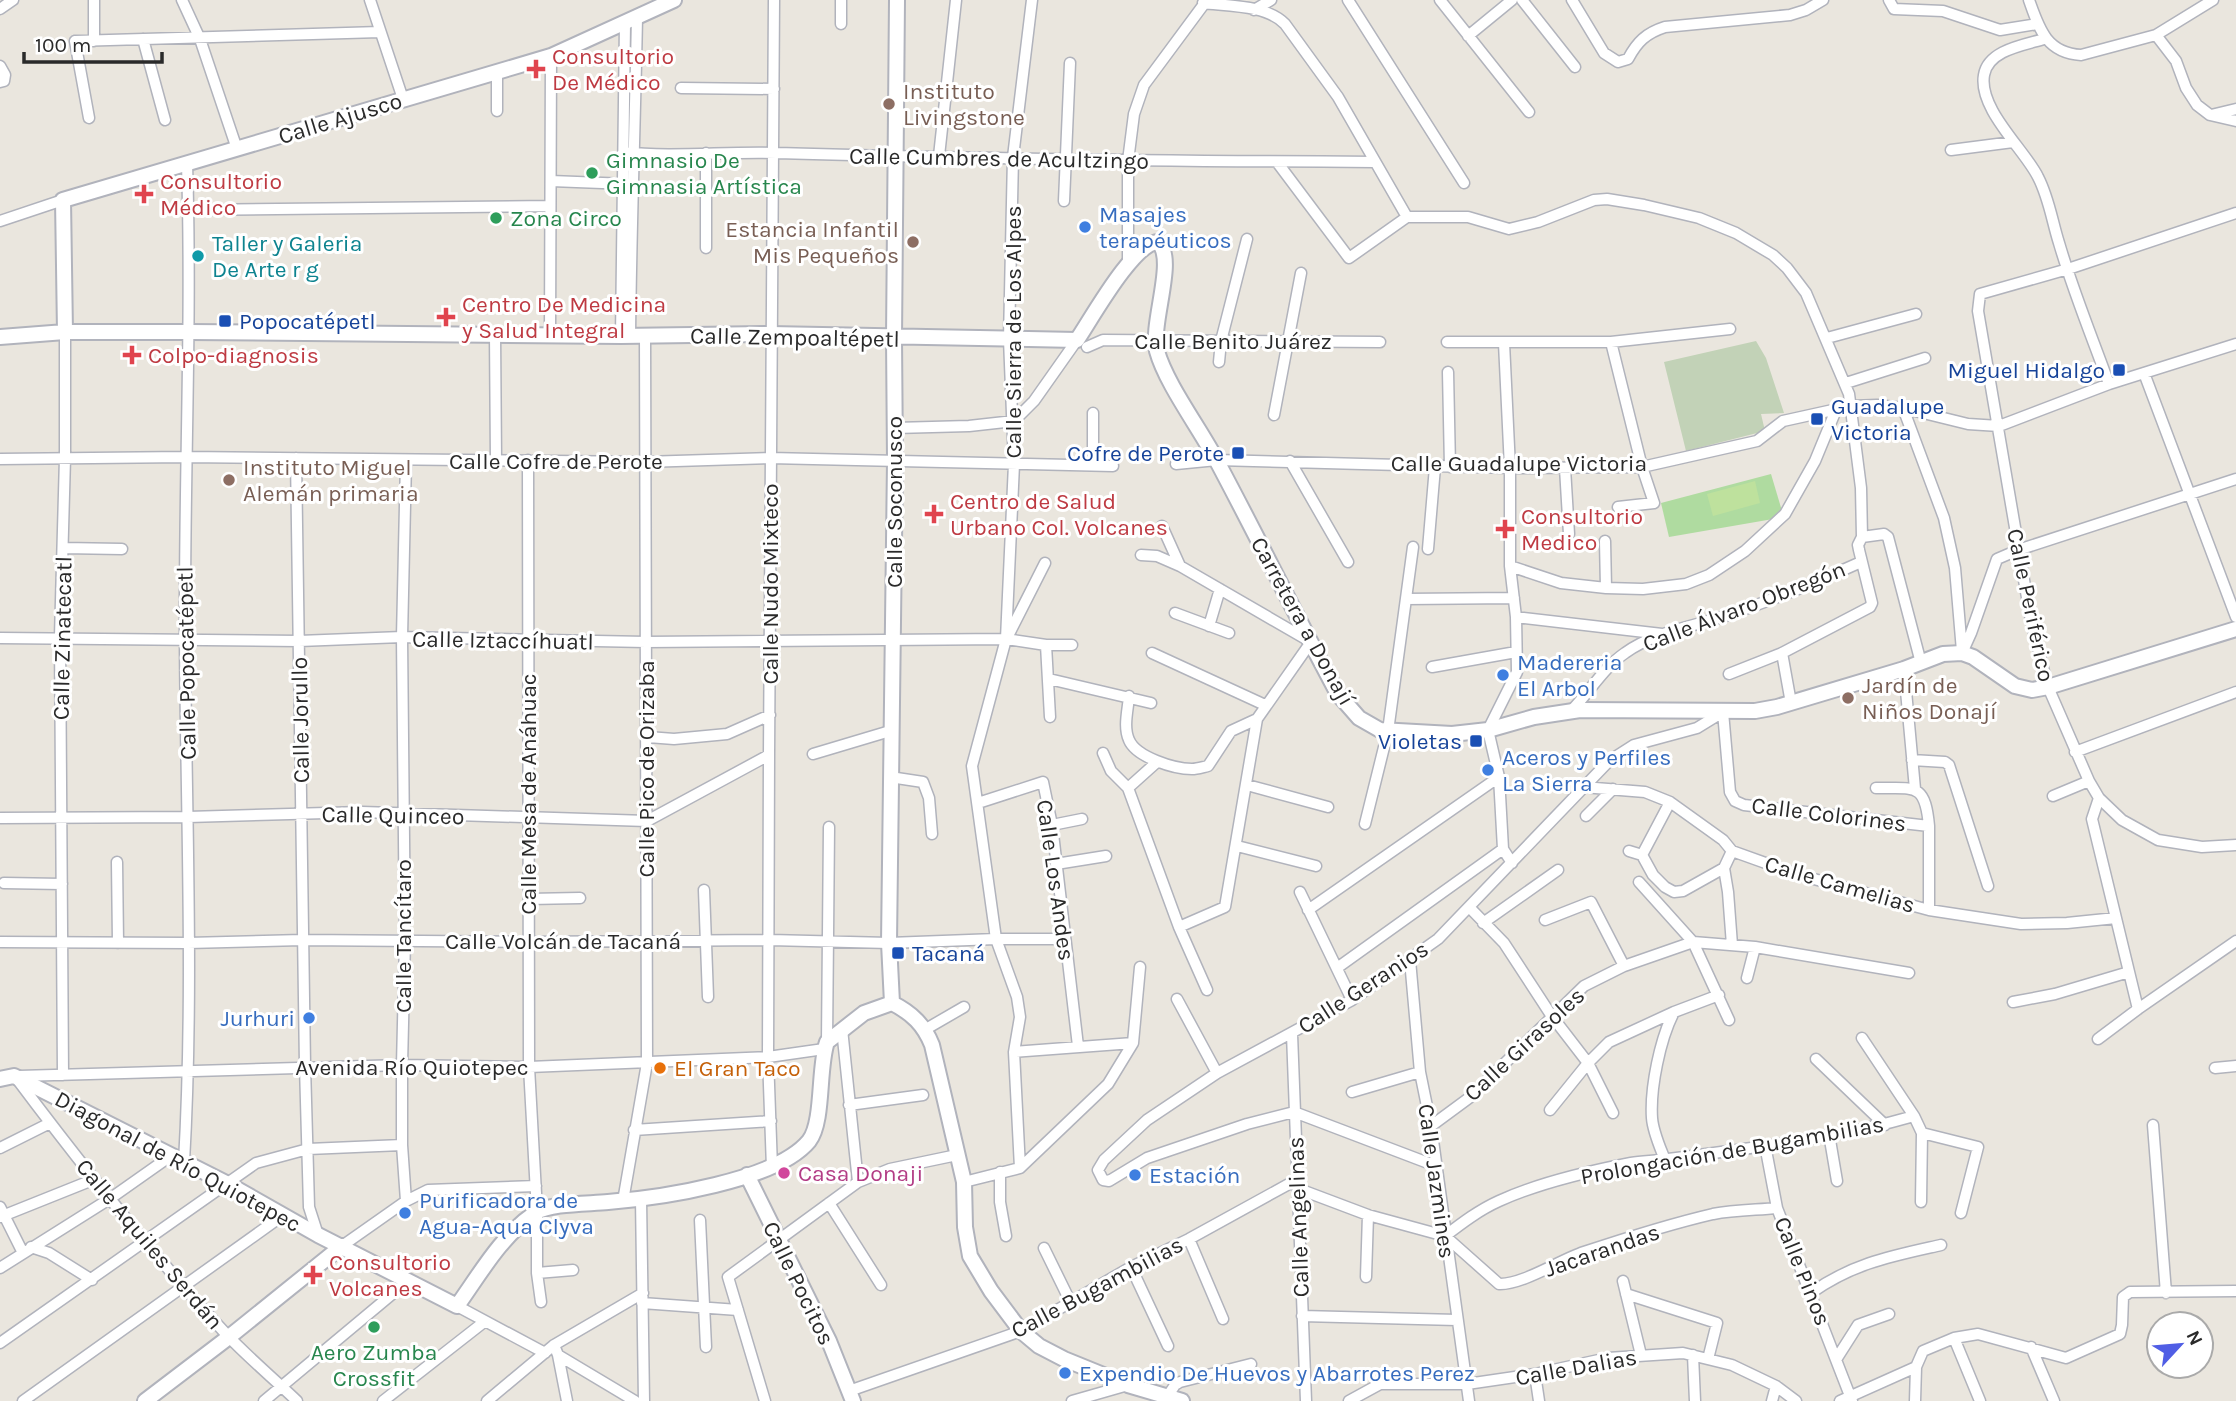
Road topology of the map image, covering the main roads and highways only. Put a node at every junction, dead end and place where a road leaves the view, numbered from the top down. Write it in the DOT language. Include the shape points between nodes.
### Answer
graph roads {
  1 [pos="674,0"];
  2 [pos="897,0"];
  3 [pos="63,200"];
  4 [pos="65,332"];
  5 [pos="3,335"];
  6 [pos="894,338"];
  7 [pos="1082,344"];
  8 [pos="2236,629"];
  9 [pos="892,1003"];
  10 [pos="7,1077"];
  11 [pos="747,1175"];
  12 [pos="342,1246"];
  13 [pos="851,1396"];
  14 [pos="1174,1399"];
  15 [pos="145,1401"];
  1 -- 3 [label="main road, Calle Ajusco" via="551,56"];
  2 -- 6 [label="main road, Calle Soconusco"];
  3 -- 4 [label="main road, Calle Zinatecatl"];
  4 -- 5 [label="main road, Calle Zempoaltépetl"];
  4 -- 6 [label="main road, Calle Zempoaltépetl"];
  6 -- 7 [label="main road, Calle Zempoaltépetl"];
  6 -- 9 [label="main road, Calle Soconusco"];
  7 -- 8 [label="main road, Carretera a Donají" via="1128,264 1145,245 1158,242 1166,262 1155,341 1166,373 1217,460 1338,694 1359,718 1388,731 1451,734 1570,712 1755,712 1943,654 1973,657 2015,686 2032,690"];
  9 -- 11 [label="main road" via="864,1013 825,1046 811,1139 772,1168"];
  9 -- 14 [label="main road" via="926,1029 932,1045 964,1182 970,1256 991,1291 1021,1331 1039,1346 1128,1385"];
  10 -- 12 [label="main road, Diagonal de Río Quiotepec" via="178,1158"];
  11 -- 12 [label="main road, Diagonal de Río Quiotepec" via="641,1199 537,1211 510,1234 457,1306"];
  11 -- 13 [label="main road, Calle Pocitos" via="829,1341"];
  12 -- 15 [label="main road"];
}
